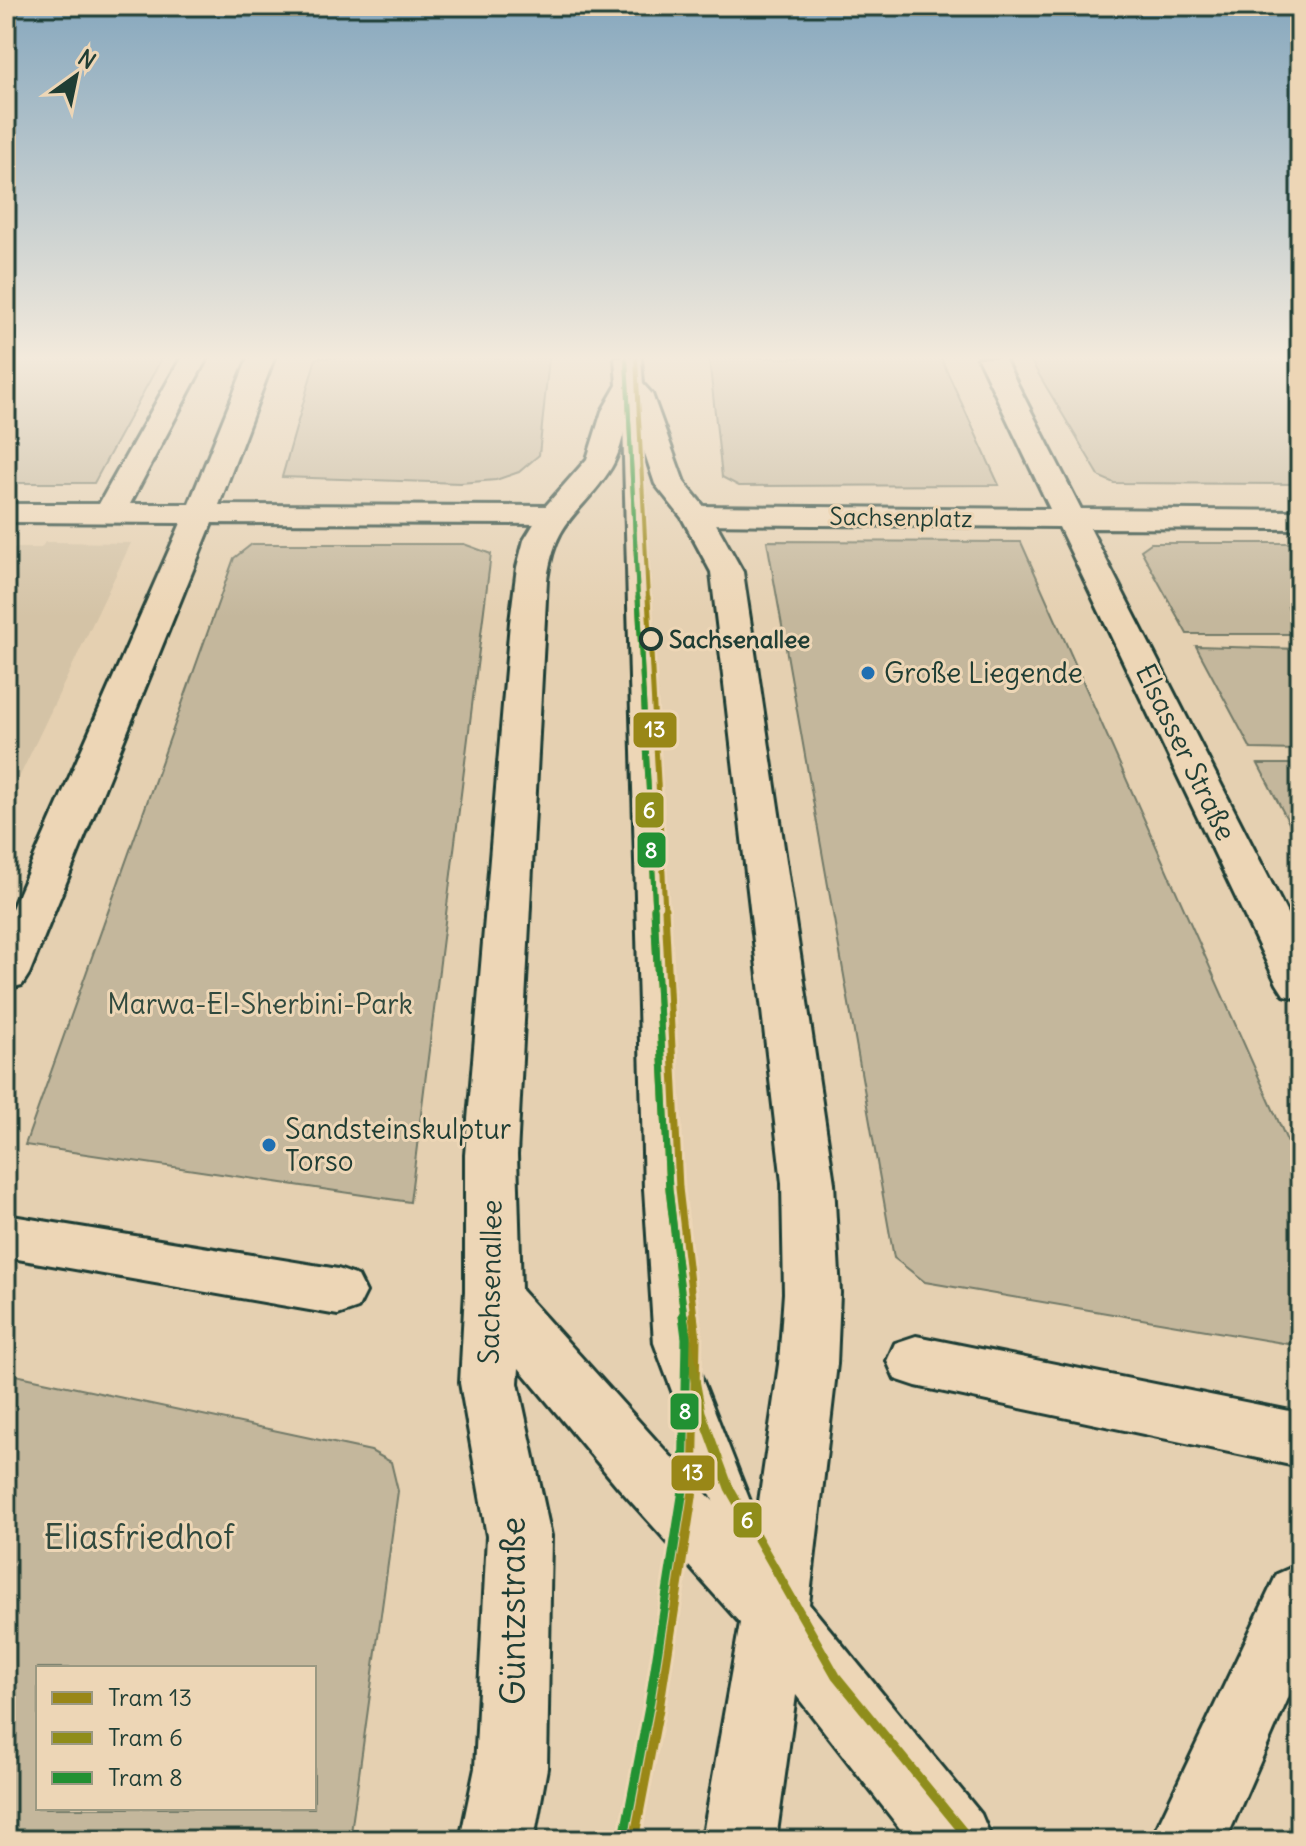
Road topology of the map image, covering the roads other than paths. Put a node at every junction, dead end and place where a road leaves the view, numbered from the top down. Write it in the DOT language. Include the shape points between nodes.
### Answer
graph roads {
  1 [pos="147,444"];
  2 [pos="227,444"];
  3 [pos="607,444"];
  4 [pos="632,444"];
  5 [pos="656,444"];
  6 [pos="1035,444"];
  7 [pos="6,513"];
  8 [pos="109,514"];
  9 [pos="200,514"];
  10 [pos="554,515"];
  11 [pos="696,515"];
  12 [pos="1073,520"];
  13 [pos="1300,520"];
  14 [pos="6,974"];
  15 [pos="1300,984"];
  16 [pos="6,1236"];
  17 [pos="338,1292"];
  18 [pos="493,1297"];
  19 [pos="916,1361"];
  20 [pos="489,1383"];
  21 [pos="1300,1440"];
  22 [pos="1300,1596"];
  23 [pos="775,1614"];
  24 [pos="497,1840"];
  25 [pos="739,1840"];
  26 [pos="955,1840"];
  27 [pos="1188,1840"];
  1 -- 8 [label="street"];
  2 -- 9 [label="street"];
  3 -- 10 [label="street" via="599,464"];
  4 -- 23 [label="lane" via="660,1189 671,1343"];
  5 -- 11 [label="street" via="670,484"];
  6 -- 12 [label="street"];
  7 -- 8 [label="street"];
  8 -- 9 [label="street"];
  9 -- 10 [label="street"];
  9 -- 14 [label="street"];
  10 -- 18 [label="street, Sachsenallee" via="534,556 527,622 491,1155"];
  11 -- 12 [label="street, Sachsenplatz"];
  11 -- 23 [label="street" via="727,572 808,1183 808,1364"];
  12 -- 13 [label="street, Sachsenplatz"];
  12 -- 15 [label="street, Elsasser Straße"];
  16 -- 17 [label="street"];
  18 -- 20 [label="street, Sachsenallee"];
  18 -- 23 [label="street"];
  19 -- 21 [label="street"];
  20 -- 24 [label="street, Güntzstraße" via="519,1536 511,1768"];
  22 -- 27 [label="street"];
  23 -- 25 [label="street"];
  23 -- 26 [label="street"];
}
